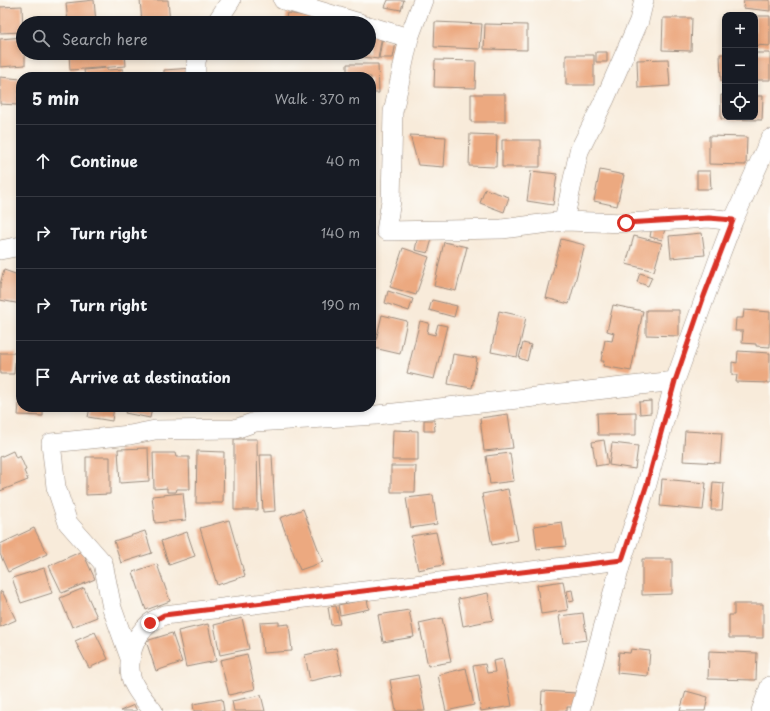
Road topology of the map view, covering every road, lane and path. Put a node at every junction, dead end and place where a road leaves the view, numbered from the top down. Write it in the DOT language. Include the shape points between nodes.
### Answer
graph roads {
  1 [pos="231,0"];
  2 [pos="283,0"];
  3 [pos="423,0"];
  4 [pos="644,0"];
  5 [pos="221,16"];
  6 [pos="337,16"];
  7 [pos="376,28"];
  8 [pos="410,38"];
  9 [pos="196,60"];
  10 [pos="196,72"];
  11 [pos="770,139"];
  12 [pos="733,220"];
  13 [pos="564,221"];
  14 [pos="16,247"];
  15 [pos="0,250"];
  16 [pos="675,381"];
  17 [pos="622,560"];
  18 [pos="130,658"];
  19 [pos="770,686"];
  20 [pos="153,711"];
  21 [pos="580,711"];
  22 [pos="762,711"];
  1 -- 5 [label="street"];
  2 -- 6 [label="street"];
  3 -- 8 [label="street"];
  4 -- 13 [label="street" via="639,21 580,151"];
  7 -- 8 [label="street"];
  8 -- 13 [label="street" via="393,112 391,201 386,231 502,229"];
  9 -- 10 [label="street"];
  11 -- 12 [label="street"];
  12 -- 13 [label="street" via="709,218 626,223"];
  12 -- 16 [label="street"];
  14 -- 15 [label="street"];
  16 -- 17 [label="street" via="647,484"];
  16 -- 18 [label="street" via="377,416 255,422 235,429 154,430 51,443 56,487 68,523 103,562 112,608"];
  17 -- 18 [label="street" via="164,615 150,623 137,637"];
  17 -- 21 [label="street"];
  18 -- 20 [label="street" via="131,678"];
  19 -- 22 [label="street"];
}
